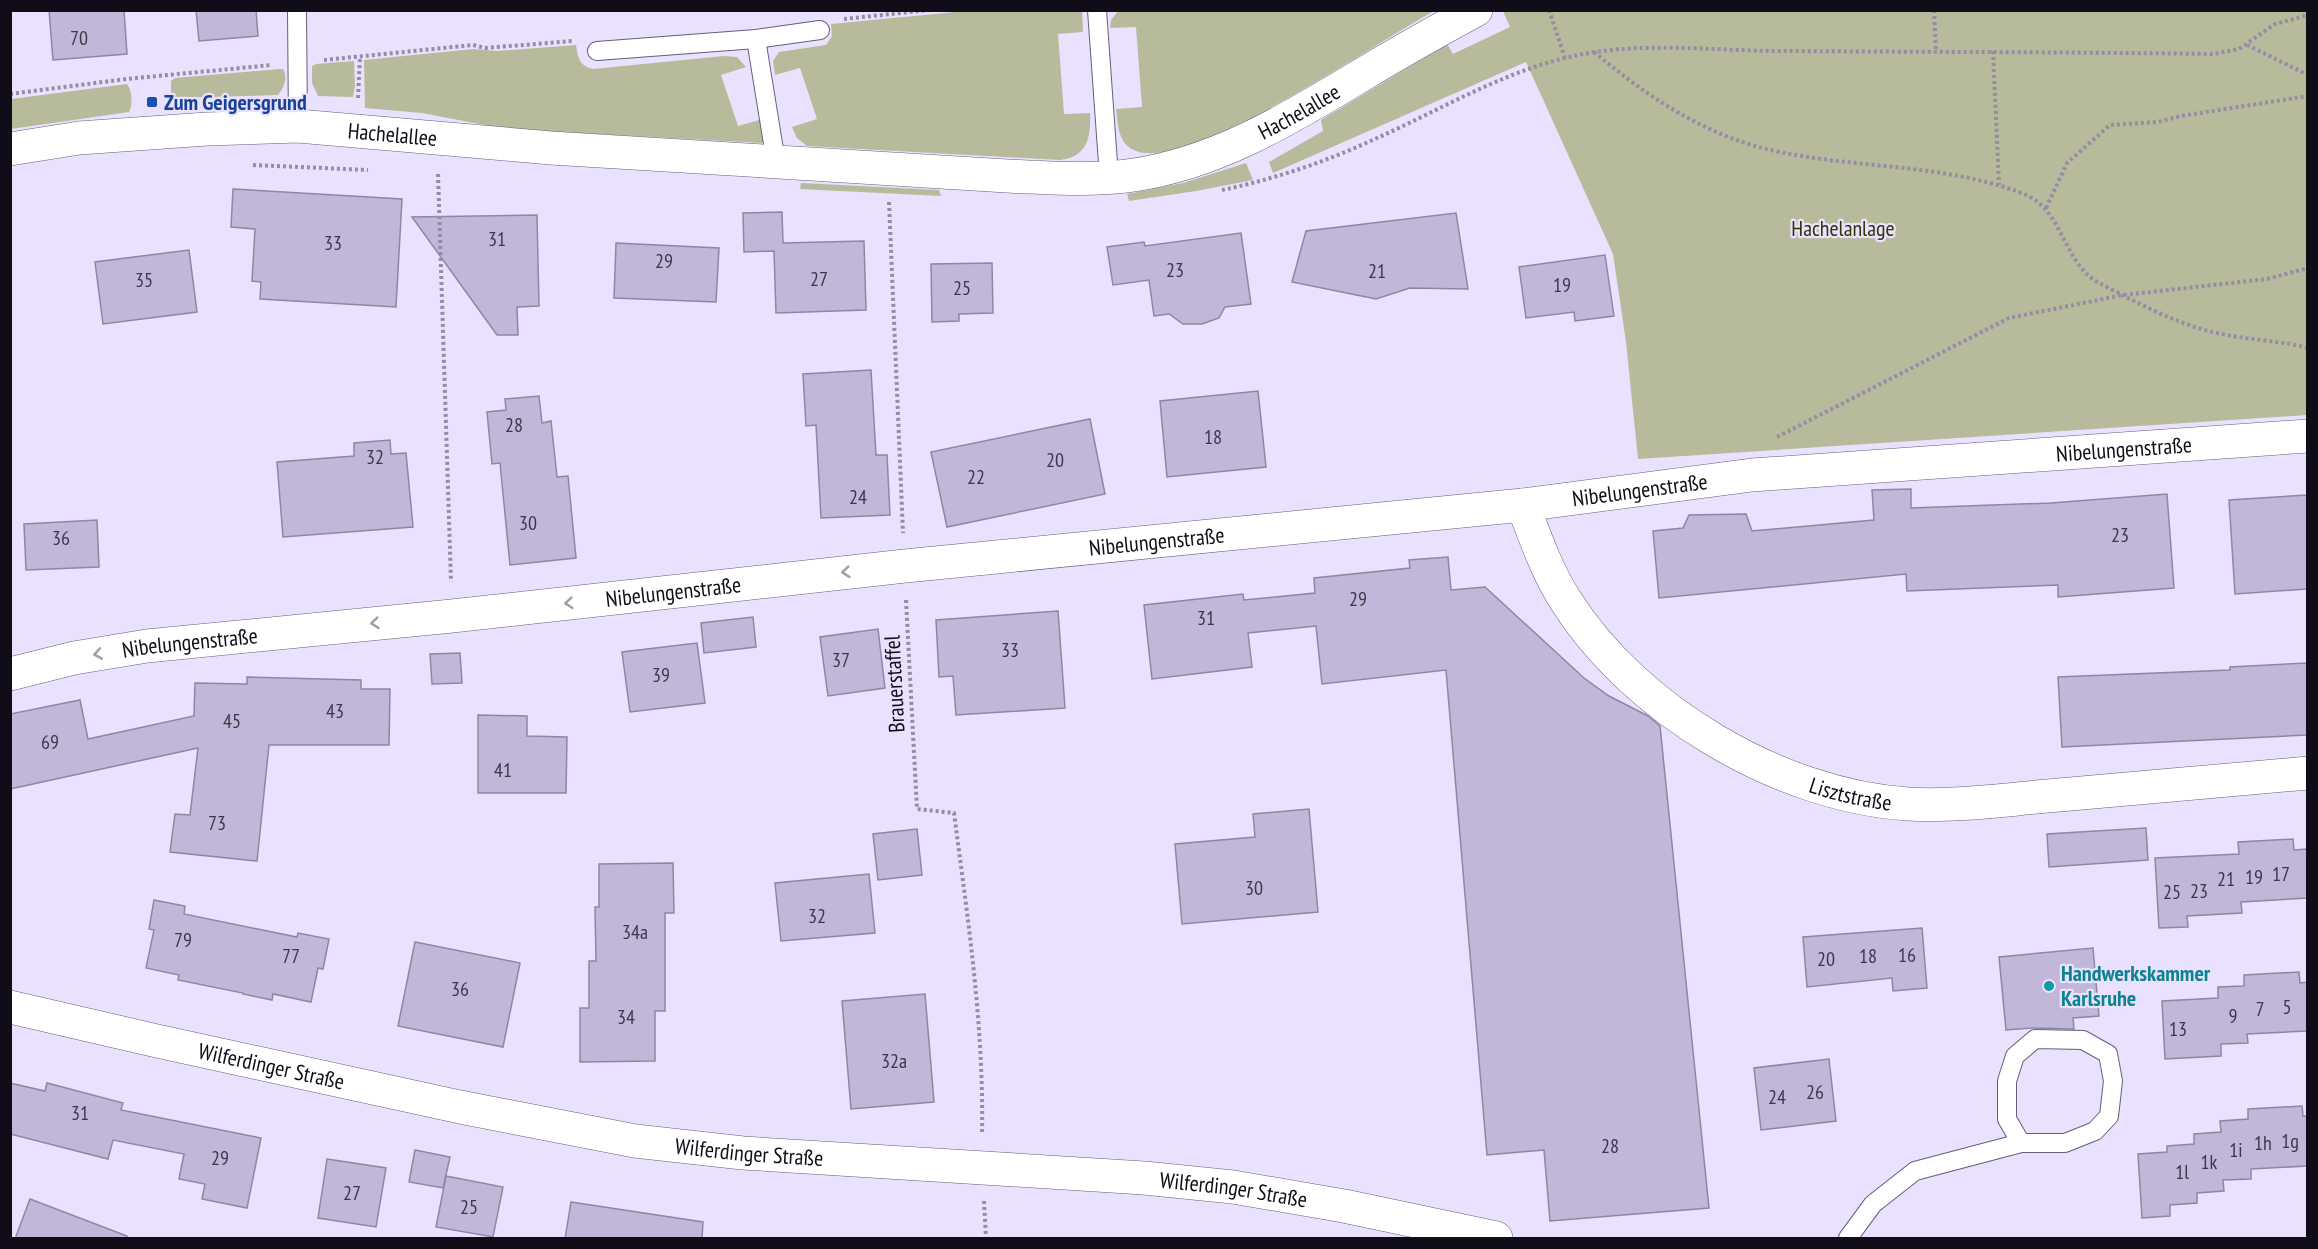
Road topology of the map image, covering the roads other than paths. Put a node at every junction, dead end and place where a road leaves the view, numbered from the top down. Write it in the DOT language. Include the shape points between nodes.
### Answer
graph roads {
  1 [pos="297,10"];
  2 [pos="1096,10"];
  3 [pos="1486,14"];
  4 [pos="820,30"];
  5 [pos="756,39"];
  6 [pos="597,51"];
  7 [pos="298,126"];
  8 [pos="10,149"];
  9 [pos="776,162"];
  10 [pos="1109,177"];
  11 [pos="2307,436"];
  12 [pos="1522,505"];
  13 [pos="10,674"];
  14 [pos="2307,773"];
  15 [pos="10,1007"];
  16 [pos="2021,1143"];
  17 [pos="1496,1239"];
  18 [pos="1848,1239"];
  1 -- 7 [label="lane"];
  2 -- 10 [label="lane"];
  3 -- 10 [label="street, Hachelallee" via="1431,33 1282,133 1198,160"];
  4 -- 5 [label="lane"];
  5 -- 6 [label="lane"];
  5 -- 9 [label="lane"];
  7 -- 8 [label="street, Hachelallee" via="220,117"];
  7 -- 9 [label="street, Hachelallee"];
  9 -- 10 [label="street, Hachelallee" via="1007,176"];
  11 -- 12 [label="street, Nibelungenstraße" via="1752,475"];
  12 -- 13 [label="street, Nibelungenstraße, one-way" via="147,646"];
  12 -- 14 [label="street, Lisztstraße" via="1566,601 1599,645 1686,721 1741,756 1788,778 1847,796 1908,804 1971,803"];
  15 -- 17 [label="street, Wilferdinger Straße" via="460,1107 635,1141 743,1153 1233,1187"];
  16 -- 16 [label="lane" via="2065,1143 2095,1131 2109,1116 2113,1081 2108,1054 2083,1040 2035,1039 2014,1056 2007,1081 2007,1119"];
  16 -- 18 [label="lane" via="1915,1171 1872,1204"];
}
